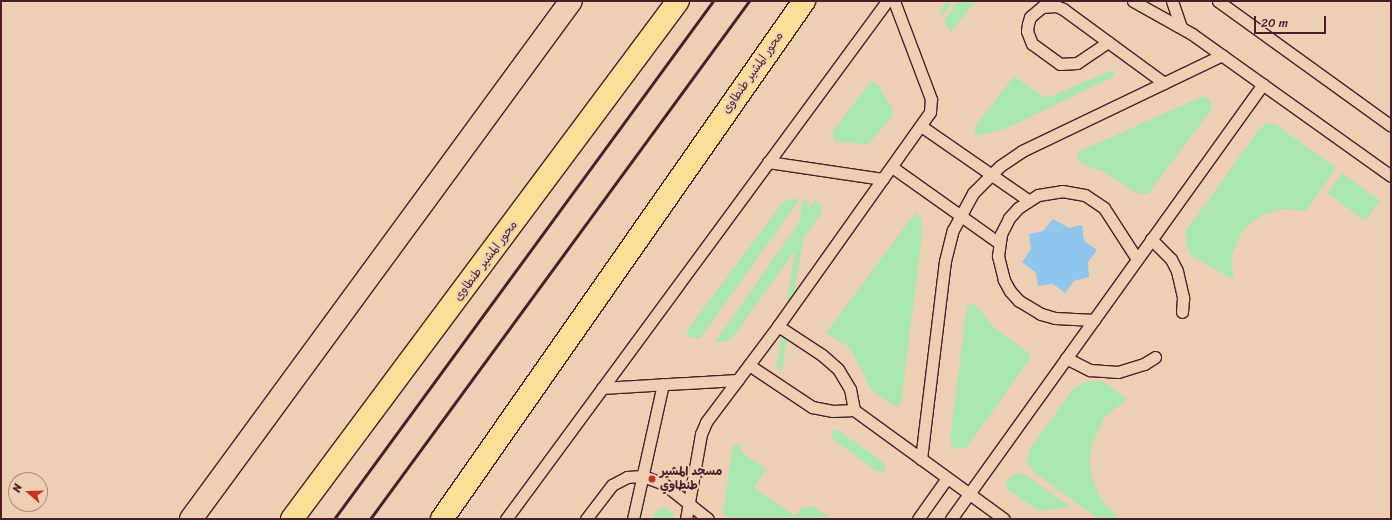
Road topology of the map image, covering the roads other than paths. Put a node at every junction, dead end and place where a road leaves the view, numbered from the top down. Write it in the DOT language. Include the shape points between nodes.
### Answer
graph roads {
  1 [pos="571,1"];
  2 [pos="678,1"];
  3 [pos="804,1"];
  4 [pos="887,1"];
  5 [pos="894,1"];
  6 [pos="1133,1"];
  7 [pos="1172,1"];
  8 [pos="1218,1"];
  9 [pos="1181,27"];
  10 [pos="1108,42"];
  11 [pos="1222,55"];
  12 [pos="1164,83"];
  13 [pos="1263,84"];
  14 [pos="921,126"];
  15 [pos="1391,126"];
  16 [pos="768,162"];
  17 [pos="892,167"];
  18 [pos="990,174"];
  19 [pos="1391,176"];
  20 [pos="884,179"];
  21 [pos="1028,200"];
  22 [pos="960,215"];
  23 [pos="1152,239"];
  24 [pos="999,243"];
  25 [pos="1137,259"];
  26 [pos="1182,312"];
  27 [pos="1094,320"];
  28 [pos="778,326"];
  29 [pos="1155,357"];
  30 [pos="1066,358"];
  31 [pos="749,365"];
  32 [pos="738,380"];
  33 [pos="663,384"];
  34 [pos="602,388"];
  35 [pos="854,410"];
  36 [pos="921,459"];
  37 [pos="643,476"];
  38 [pos="947,478"];
  39 [pos="969,494"];
  40 [pos="689,502"];
  41 [pos="191,519"];
  42 [pos="292,519"];
  43 [pos="442,519"];
  44 [pos="506,519"];
  45 [pos="586,519"];
  46 [pos="633,519"];
  47 [pos="686,519"];
  48 [pos="708,519"];
  49 [pos="918,519"];
  50 [pos="951,519"];
  51 [pos="1004,519"];
  1 -- 41 [label="street"];
  2 -- 42 [label="highway, محور المشير طنطاوى"];
  3 -- 43 [label="highway, محور المشير طنطاوى"];
  4 -- 16 [label="lane"];
  5 -- 14 [label="lane" via="931,99 930,112"];
  6 -- 9 [label="lane"];
  7 -- 9 [label="lane"];
  8 -- 15 [label="lane"];
  9 -- 11 [label="lane"];
  10 -- 10 [label="lane" via="1056,6 1042,7 1030,17 1028,24 1027,31 1032,44 1060,64 1077,63"];
  10 -- 12 [label="lane"];
  11 -- 12 [label="lane"];
  11 -- 13 [label="lane"];
  12 -- 18 [label="lane" via="1022,151"];
  13 -- 19 [label="lane"];
  13 -- 23 [label="lane"];
  14 -- 17 [label="lane"];
  14 -- 18 [label="lane"];
  16 -- 20 [label="lane"];
  16 -- 34 [label="lane"];
  17 -- 20 [label="lane"];
  17 -- 22 [label="lane"];
  18 -- 21 [label="lane"];
  18 -- 22 [label="lane" via="973,193"];
  20 -- 28 [label="lane"];
  21 -- 24 [label="lane" via="1009,218"];
  21 -- 25 [label="lane" via="1044,193 1062,191 1073,192 1095,201 1113,219"];
  22 -- 24 [label="lane"];
  22 -- 36 [label="lane" via="945,261"];
  23 -- 25 [label="lane"];
  23 -- 26 [label="lane" via="1171,259 1177,271 1183,298"];
  24 -- 27 [label="lane" via="1000,268 1004,280 1019,301 1029,309 1055,318"];
  25 -- 27 [label="lane"];
  27 -- 30 [label="lane"];
  28 -- 31 [label="lane"];
  28 -- 35 [label="lane" via="822,355 838,369 850,388"];
  29 -- 30 [label="lane" via="1144,364 1118,372 1090,370"];
  30 -- 39 [label="lane"];
  31 -- 32 [label="lane"];
  31 -- 35 [label="lane" via="807,404 833,411"];
  32 -- 33 [label="lane"];
  32 -- 40 [label="lane" via="703,428"];
  33 -- 34 [label="lane"];
  33 -- 37 [label="lane"];
  34 -- 44 [label="lane"];
  35 -- 36 [label="lane"];
  36 -- 38 [label="lane"];
  37 -- 40 [label="lane" via="658,480"];
  37 -- 45 [label="lane" via="626,477 612,485"];
  37 -- 46 [label="lane"];
  38 -- 39 [label="lane"];
  38 -- 49 [label="lane"];
  39 -- 50 [label="lane"];
  39 -- 51 [label="lane"];
  40 -- 47 [label="lane"];
  40 -- 48 [label="lane"];
}
